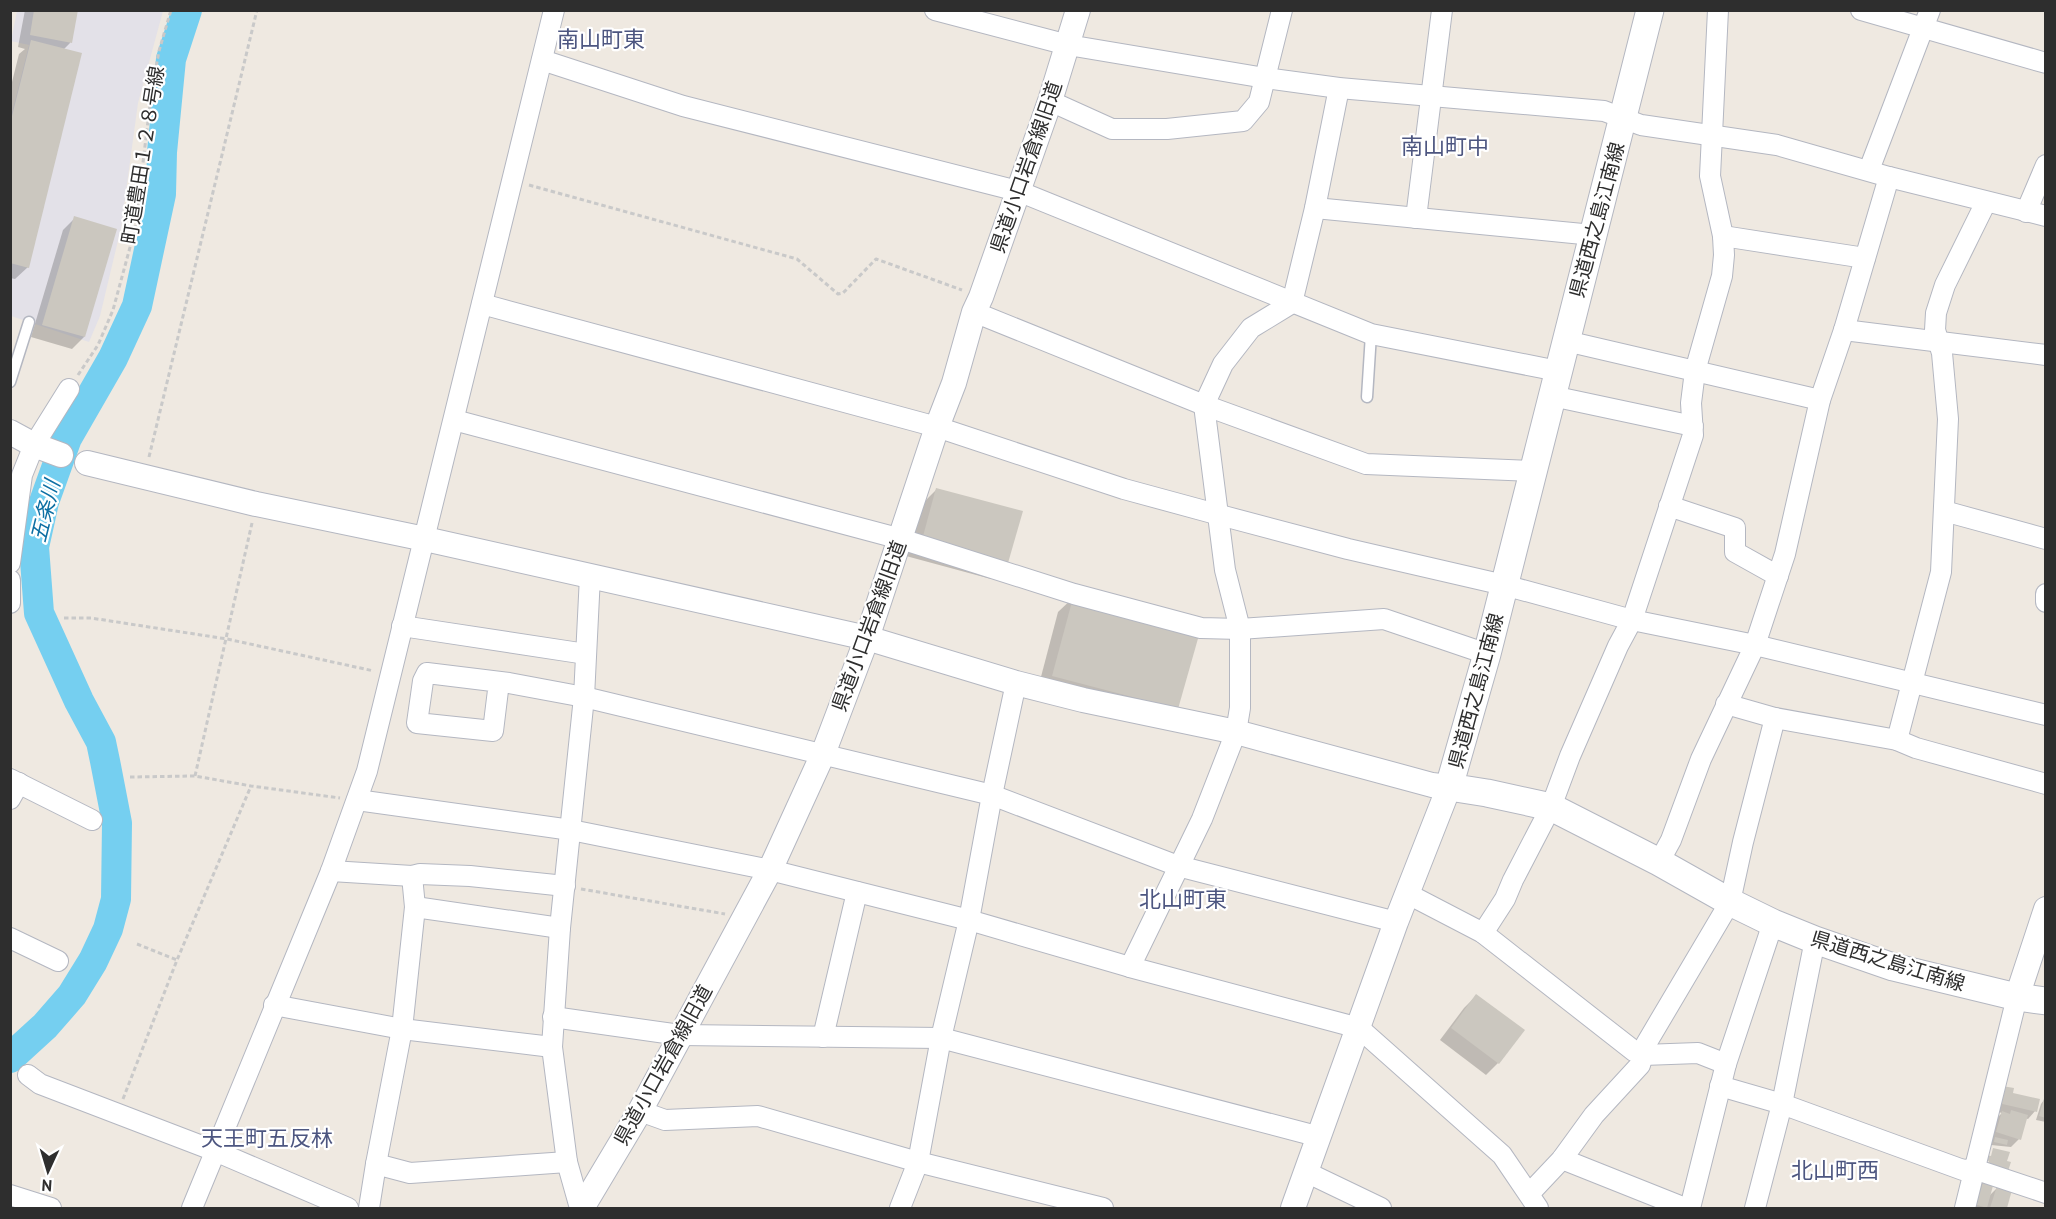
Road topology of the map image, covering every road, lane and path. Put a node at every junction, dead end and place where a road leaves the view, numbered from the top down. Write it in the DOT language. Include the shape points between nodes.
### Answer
graph roads {
  1 [pos="171,10"];
  2 [pos="257,10"];
  3 [pos="554,10"];
  4 [pos="1078,10"];
  5 [pos="1282,10"];
  6 [pos="1442,10"];
  7 [pos="1650,10"];
  8 [pos="1718,10"];
  9 [pos="1861,10"];
  10 [pos="935,11"];
  11 [pos="1927,20"];
  12 [pos="1068,45"];
  13 [pos="542,60"];
  14 [pos="2046,63"];
  15 [pos="1265,78"];
  16 [pos="1339,88"];
  17 [pos="1433,96"];
  18 [pos="1050,101"];
  19 [pos="1624,118"];
  20 [pos="1713,135"];
  21 [pos="2046,165"];
  22 [pos="1869,170"];
  23 [pos="1889,177"];
  24 [pos="512,180"];
  25 [pos="1018,191"];
  26 [pos="1986,202"];
  27 [pos="1315,208"];
  28 [pos="2036,214"];
  29 [pos="1416,218"];
  30 [pos="1593,235"];
  31 [pos="1723,236"];
  32 [pos="1865,258"];
  33 [pos="1292,303"];
  34 [pos="482,304"];
  35 [pos="977,304"];
  36 [pos="29,322"];
  37 [pos="1844,330"];
  38 [pos="1371,334"];
  39 [pos="1937,340"];
  40 [pos="1566,341"];
  41 [pos="2046,355"];
  42 [pos="1695,371"];
  43 [pos="10,382"];
  44 [pos="1555,384"];
  45 [pos="69,389"];
  46 [pos="1367,397"];
  47 [pos="1820,400"];
  48 [pos="1204,405"];
  49 [pos="454,420"];
  50 [pos="1693,426"];
  51 [pos="937,427"];
  52 [pos="10,432"];
  53 [pos="45,449"];
  54 [pos="87,463"];
  55 [pos="1533,471"];
  56 [pos="144,477"];
  57 [pos="256,504"];
  58 [pos="1669,506"];
  59 [pos="1944,511"];
  60 [pos="1216,514"];
  61 [pos="12,528"];
  62 [pos="425,539"];
  63 [pos="901,539"];
  64 [pos="2046,539"];
  65 [pos="10,563"];
  66 [pos="590,576"];
  67 [pos="1778,576"];
  68 [pos="10,580"];
  69 [pos="1504,585"];
  70 [pos="2046,594"];
  71 [pos="2046,602"];
  72 [pos="10,603"];
  73 [pos="64,618"];
  74 [pos="1632,620"];
  75 [pos="402,626"];
  76 [pos="1240,629"];
  77 [pos="867,638"];
  78 [pos="227,639"];
  79 [pos="1755,645"];
  80 [pos="586,654"];
  81 [pos="1487,654"];
  82 [pos="390,674"];
  83 [pos="500,682"];
  84 [pos="1913,682"];
  85 [pos="1016,683"];
  86 [pos="584,696"];
  87 [pos="1726,704"];
  88 [pos="2046,715"];
  89 [pos="1775,718"];
  90 [pos="1236,732"];
  91 [pos="1897,740"];
  92 [pos="823,754"];
  93 [pos="195,776"];
  94 [pos="130,777"];
  95 [pos="2046,784"];
  96 [pos="250,786"];
  97 [pos="13,787"];
  98 [pos="1449,787"];
  99 [pos="992,795"];
  100 [pos="357,800"];
  101 [pos="1551,807"];
  102 [pos="92,820"];
  103 [pos="571,830"];
  104 [pos="1659,862"];
  105 [pos="1178,866"];
  106 [pos="770,870"];
  107 [pos="331,871"];
  108 [pos="412,876"];
  109 [pos="565,886"];
  110 [pos="856,892"];
  111 [pos="1408,894"];
  112 [pos="1730,902"];
  113 [pos="415,907"];
  114 [pos="2046,909"];
  115 [pos="744,918"];
  116 [pos="969,920"];
  117 [pos="1396,922"];
  118 [pos="1773,923"];
  119 [pos="560,928"];
  120 [pos="1483,933"];
  121 [pos="10,938"];
  122 [pos="1815,940"];
  123 [pos="137,944"];
  124 [pos="177,960"];
  125 [pos="58,961"];
  126 [pos="1130,967"];
  127 [pos="2017,997"];
  128 [pos="2046,1001"];
  129 [pos="274,1005"];
  130 [pos="553,1017"];
  131 [pos="1359,1028"];
  132 [pos="402,1029"];
  133 [pos="680,1035"];
  134 [pos="823,1036"];
  135 [pos="941,1038"];
  136 [pos="552,1047"];
  137 [pos="1643,1055"];
  138 [pos="1726,1064"];
  139 [pos="28,1075"];
  140 [pos="1720,1086"];
  141 [pos="1782,1104"];
  142 [pos="640,1111"];
  143 [pos="117,1114"];
  144 [pos="1320,1137"];
  145 [pos="215,1150"];
  146 [pos="1562,1159"];
  147 [pos="567,1162"];
  148 [pos="918,1162"];
  149 [pos="376,1164"];
  150 [pos="1974,1169"];
  151 [pos="1306,1172"];
  152 [pos="2046,1193"];
  153 [pos="10,1195"];
  154 [pos="1534,1201"];
  155 [pos="51,1209"];
  156 [pos="192,1209"];
  157 [pos="348,1209"];
  158 [pos="369,1209"];
  159 [pos="581,1209"];
  160 [pos="900,1209"];
  161 [pos="1103,1209"];
  162 [pos="1293,1209"];
  163 [pos="1381,1209"];
  164 [pos="1685,1209"];
  165 [pos="1690,1209"];
  166 [pos="1755,1209"];
  167 [pos="1965,1209"];
  1 -- 45 [label="path, 町道豊田１２８号線" via="151,96 135,230 113,310 98,345"];
  2 -- 56 [label="path"];
  3 -- 13 [label="street"];
  4 -- 12 [label="street, 県道小口岩倉線旧道"];
  5 -- 15 [label="street"];
  6 -- 17 [label="street"];
  7 -- 19 [label="main road, 県道西之島江南線"];
  8 -- 20 [label="street"];
  9 -- 11 [label="street"];
  10 -- 12 [label="street"];
  11 -- 14 [label="street"];
  11 -- 22 [label="street"];
  12 -- 15 [label="street"];
  12 -- 18 [label="street, 県道小口岩倉線旧道"];
  13 -- 24 [label="street"];
  13 -- 25 [label="street" via="683,106"];
  15 -- 16 [label="street"];
  15 -- 18 [label="street" via="1259,102 1243,121 1167,129 1112,129"];
  16 -- 17 [label="street"];
  16 -- 27 [label="street"];
  17 -- 19 [label="street" via="1604,111"];
  17 -- 29 [label="street"];
  18 -- 25 [label="street, 県道小口岩倉線旧道"];
  19 -- 20 [label="street" via="1641,125"];
  19 -- 30 [label="main road, 県道西之島江南線"];
  20 -- 22 [label="street" via="1777,145"];
  20 -- 31 [label="street" via="1710,176"];
  21 -- 28 [label="street"];
  22 -- 23 [label="street"];
  23 -- 26 [label="street"];
  23 -- 32 [label="street"];
  24 -- 34 [label="street"];
  24 -- 35 [label="path" via="797,260 838,294 876,259"];
  25 -- 33 [label="street"];
  25 -- 35 [label="street, 県道小口岩倉線旧道"];
  26 -- 28 [label="street"];
  26 -- 39 [label="street" via="1945,285 1936,313"];
  27 -- 29 [label="street"];
  27 -- 33 [label="street"];
  29 -- 30 [label="street"];
  30 -- 40 [label="main road, 県道西之島江南線"];
  31 -- 32 [label="street"];
  31 -- 42 [label="street" via="1722,276"];
  32 -- 37 [label="street"];
  33 -- 38 [label="street"];
  33 -- 48 [label="street" via="1251,328 1223,364"];
  34 -- 49 [label="street"];
  34 -- 51 [label="street"];
  35 -- 48 [label="street"];
  35 -- 51 [label="street, 県道小口岩倉線旧道"];
  36 -- 43 [label="lane"];
  37 -- 39 [label="street"];
  37 -- 47 [label="street"];
  38 -- 44 [label="street"];
  38 -- 46 [label="lane"];
  39 -- 41 [label="street"];
  39 -- 59 [label="street" via="1942,352 1948,419"];
  40 -- 42 [label="street"];
  40 -- 44 [label="main road, 県道西之島江南線"];
  42 -- 47 [label="street"];
  42 -- 50 [label="street"];
  44 -- 50 [label="street"];
  44 -- 55 [label="main road, 県道西之島江南線"];
  45 -- 53 [label="street"];
  47 -- 67 [label="street"];
  48 -- 55 [label="street" via="1366,464"];
  48 -- 60 [label="street"];
  49 -- 62 [label="street"];
  49 -- 63 [label="street"];
  50 -- 58 [label="street"];
  51 -- 60 [label="street" via="1124,489"];
  51 -- 63 [label="street, 県道小口岩倉線旧道"];
  52 -- 53 [label="street"];
  53 -- 54 [label="street"];
  53 -- 61 [label="street" via="22,475"];
  54 -- 56 [label="street"];
  55 -- 69 [label="main road, 県道西之島江南線"];
  56 -- 57 [label="street"];
  57 -- 62 [label="street"];
  57 -- 78 [label="path"];
  58 -- 67 [label="street" via="1735,528 1735,552"];
  58 -- 74 [label="street"];
  59 -- 64 [label="street"];
  59 -- 84 [label="street" via="1941,572"];
  60 -- 69 [label="street"];
  60 -- 76 [label="street"];
  61 -- 65 [label="street"];
  62 -- 66 [label="street"];
  62 -- 75 [label="street"];
  63 -- 76 [label="street" via="1201,628"];
  63 -- 77 [label="street, 県道小口岩倉線旧道"];
  66 -- 77 [label="street"];
  66 -- 80 [label="street"];
  67 -- 79 [label="street"];
  68 -- 72 [label="street"];
  69 -- 74 [label="street"];
  69 -- 81 [label="main road, 県道西之島江南線"];
  70 -- 71 [label="street"];
  73 -- 78 [label="path" via="91,618"];
  74 -- 79 [label="street"];
  74 -- 101 [label="street"];
  75 -- 80 [label="street"];
  75 -- 82 [label="street"];
  76 -- 81 [label="street" via="1384,619"];
  76 -- 90 [label="street" via="1240,708"];
  77 -- 85 [label="street"];
  77 -- 92 [label="street, 県道小口岩倉線旧道"];
  78 -- 82 [label="path"];
  78 -- 93 [label="path"];
  79 -- 84 [label="street"];
  79 -- 87 [label="street"];
  80 -- 86 [label="street"];
  81 -- 98 [label="main road, 県道西之島江南線"];
  82 -- 100 [label="street"];
  83 -- 83 [label="street" via="428,672 417,723 493,731"];
  83 -- 86 [label="street"];
  84 -- 88 [label="street"];
  84 -- 91 [label="street"];
  85 -- 90 [label="street"];
  85 -- 99 [label="street"];
  86 -- 92 [label="street"];
  86 -- 103 [label="street"];
  87 -- 89 [label="street"];
  87 -- 104 [label="street"];
  89 -- 91 [label="street"];
  89 -- 112 [label="street"];
  90 -- 98 [label="street"];
  90 -- 105 [label="street" via="1202,819"];
  91 -- 95 [label="street"];
  92 -- 99 [label="street"];
  92 -- 106 [label="street, 県道小口岩倉線旧道"];
  93 -- 94 [label="path"];
  93 -- 96 [label="path"];
  96 -- 100 [label="path"];
  96 -- 124 [label="path"];
  97 -- 102 [label="street"];
  98 -- 101 [label="main road, 県道西之島江南線"];
  98 -- 111 [label="street"];
  99 -- 105 [label="street"];
  99 -- 116 [label="street"];
  100 -- 103 [label="street"];
  100 -- 107 [label="street"];
  101 -- 104 [label="main road, 県道西之島江南線"];
  101 -- 120 [label="street" via="1505,899"];
  103 -- 106 [label="street"];
  103 -- 109 [label="street"];
  104 -- 112 [label="main road, 県道西之島江南線"];
  105 -- 117 [label="street"];
  105 -- 126 [label="street"];
  106 -- 110 [label="street"];
  106 -- 115 [label="street, 県道小口岩倉線旧道"];
  107 -- 108 [label="street"];
  107 -- 129 [label="street"];
  108 -- 109 [label="street" via="470,876"];
  108 -- 113 [label="street"];
  109 -- 115 [label="path"];
  109 -- 119 [label="street"];
  110 -- 116 [label="street"];
  110 -- 134 [label="street"];
  111 -- 117 [label="street"];
  111 -- 120 [label="street"];
  112 -- 118 [label="main road, 県道西之島江南線"];
  112 -- 137 [label="street"];
  113 -- 119 [label="street"];
  113 -- 132 [label="street"];
  114 -- 127 [label="street"];
  115 -- 133 [label="street, 県道小口岩倉線旧道"];
  116 -- 126 [label="street"];
  116 -- 135 [label="street"];
  117 -- 131 [label="street"];
  118 -- 122 [label="main road, 県道西之島江南線"];
  118 -- 138 [label="street"];
  119 -- 130 [label="street"];
  120 -- 137 [label="street"];
  121 -- 125 [label="street"];
  122 -- 127 [label="main road, 県道西之島江南線" via="1893,967"];
  122 -- 141 [label="street"];
  123 -- 124 [label="path"];
  124 -- 143 [label="path"];
  126 -- 131 [label="street"];
  127 -- 128 [label="main road, 県道西之島江南線"];
  127 -- 150 [label="street"];
  129 -- 132 [label="street"];
  129 -- 145 [label="street"];
  130 -- 133 [label="street"];
  130 -- 136 [label="street"];
  131 -- 144 [label="street"];
  131 -- 154 [label="street" via="1502,1155"];
  132 -- 136 [label="street"];
  132 -- 149 [label="street"];
  133 -- 134 [label="street"];
  133 -- 142 [label="street, 県道小口岩倉線旧道"];
  134 -- 135 [label="street"];
  135 -- 144 [label="street"];
  135 -- 148 [label="street"];
  136 -- 147 [label="street"];
  137 -- 138 [label="street" via="1698,1053"];
  137 -- 146 [label="street" via="1640,1065 1593,1115"];
  138 -- 140 [label="street"];
  139 -- 143 [label="street" via="40,1084"];
  140 -- 141 [label="street"];
  140 -- 165 [label="street"];
  141 -- 150 [label="street" via="1963,1170"];
  141 -- 166 [label="street"];
  142 -- 148 [label="street" via="665,1120 758,1116"];
  142 -- 159 [label="street, 県道小口岩倉線旧道"];
  143 -- 145 [label="street"];
  144 -- 151 [label="street"];
  145 -- 156 [label="street"];
  145 -- 157 [label="street"];
  146 -- 154 [label="street"];
  146 -- 164 [label="street"];
  147 -- 149 [label="street" via="410,1173"];
  147 -- 159 [label="street"];
  148 -- 160 [label="street"];
  148 -- 161 [label="street"];
  149 -- 158 [label="street"];
  150 -- 152 [label="street"];
  150 -- 167 [label="street"];
  151 -- 162 [label="street"];
  151 -- 163 [label="street"];
  153 -- 155 [label="street"];
}
